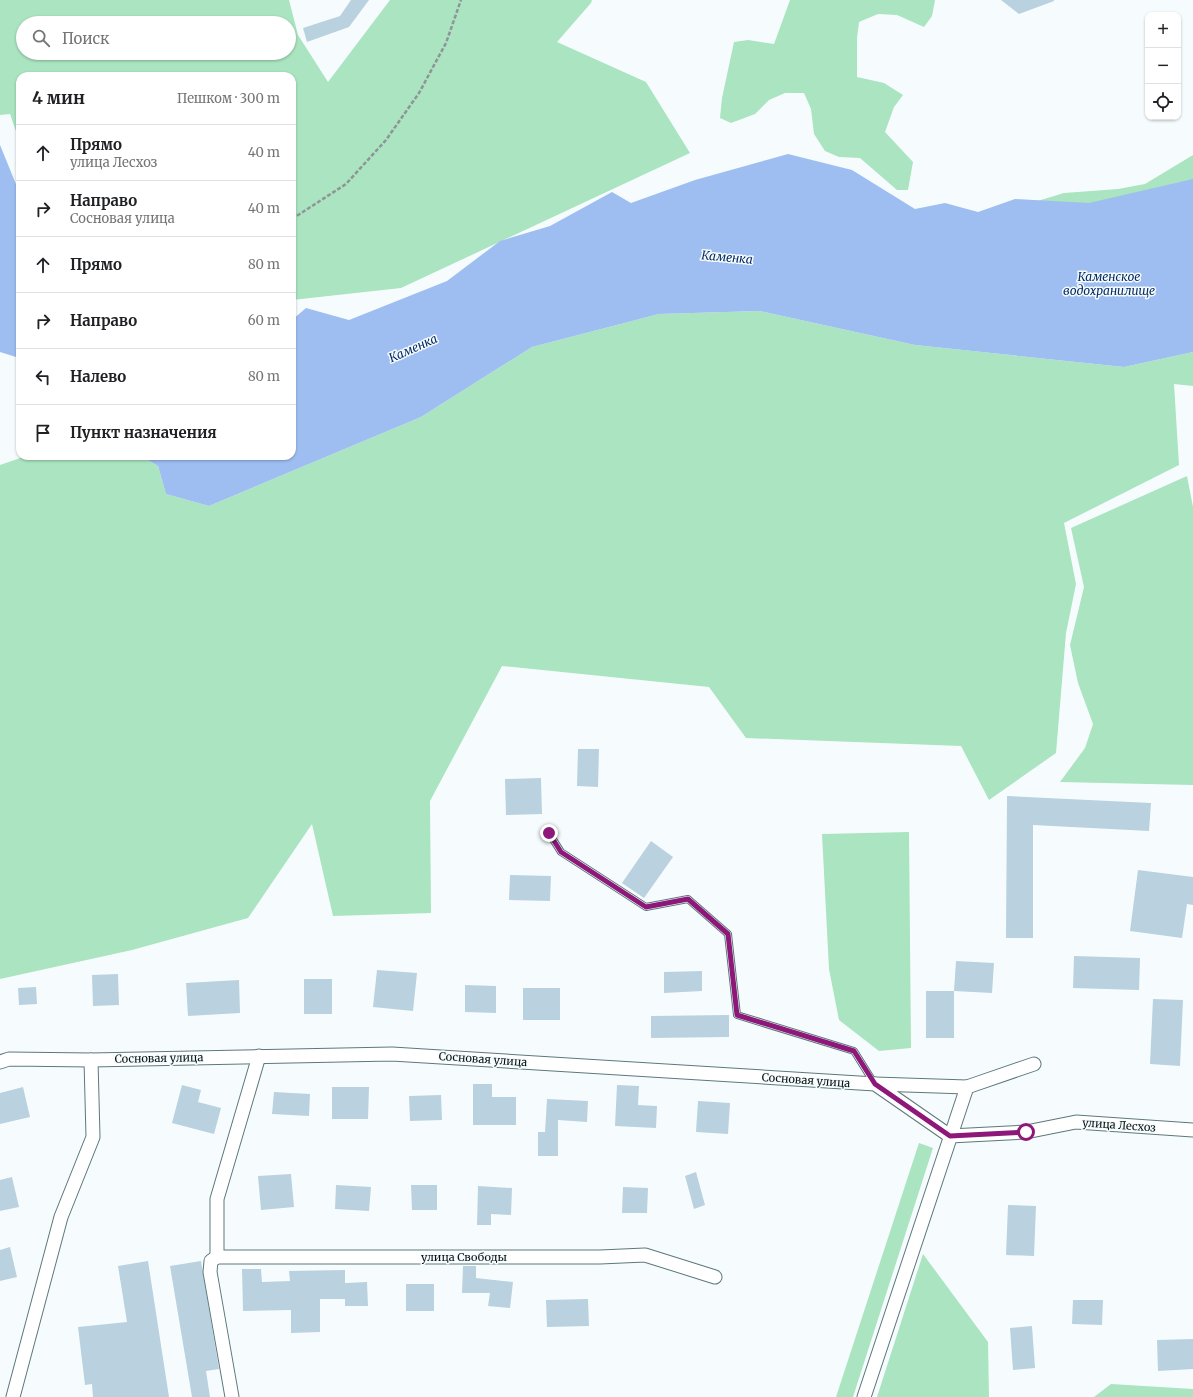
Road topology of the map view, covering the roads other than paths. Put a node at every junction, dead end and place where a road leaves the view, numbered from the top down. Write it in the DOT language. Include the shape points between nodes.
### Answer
graph roads {
  1 [pos="549,833"];
  2 [pos="259,1056"];
  3 [pos="91,1060"];
  4 [pos="0,1062"];
  5 [pos="1034,1064"];
  6 [pos="875,1084"];
  7 [pos="967,1087"];
  8 [pos="1193,1130"];
  9 [pos="950,1136"];
  10 [pos="214,1259"];
  11 [pos="715,1276"];
  12 [pos="13,1397"];
  13 [pos="232,1397"];
  14 [pos="864,1397"];
  1 -- 6 [label="lane" via="561,852 646,907 688,899 728,934 737,1015 854,1051"];
  2 -- 3 [label="street, Сосновая улица"];
  2 -- 6 [label="street, Сосновая улица" via="392,1054"];
  2 -- 10 [label="street" via="217,1199"];
  3 -- 4 [label="street, Сосновая улица" via="9,1059"];
  3 -- 12 [label="street" via="93,1137 61,1217"];
  5 -- 7 [label="street"];
  6 -- 7 [label="street, Сосновая улица"];
  6 -- 9 [label="street"];
  7 -- 9 [label="street"];
  8 -- 9 [label="street, улица Лесхоз" via="1076,1122 1026,1132"];
  9 -- 14 [label="street"];
  10 -- 11 [label="street, улица Свободы" via="645,1255"];
  10 -- 13 [label="street" via="210,1272"];
}
